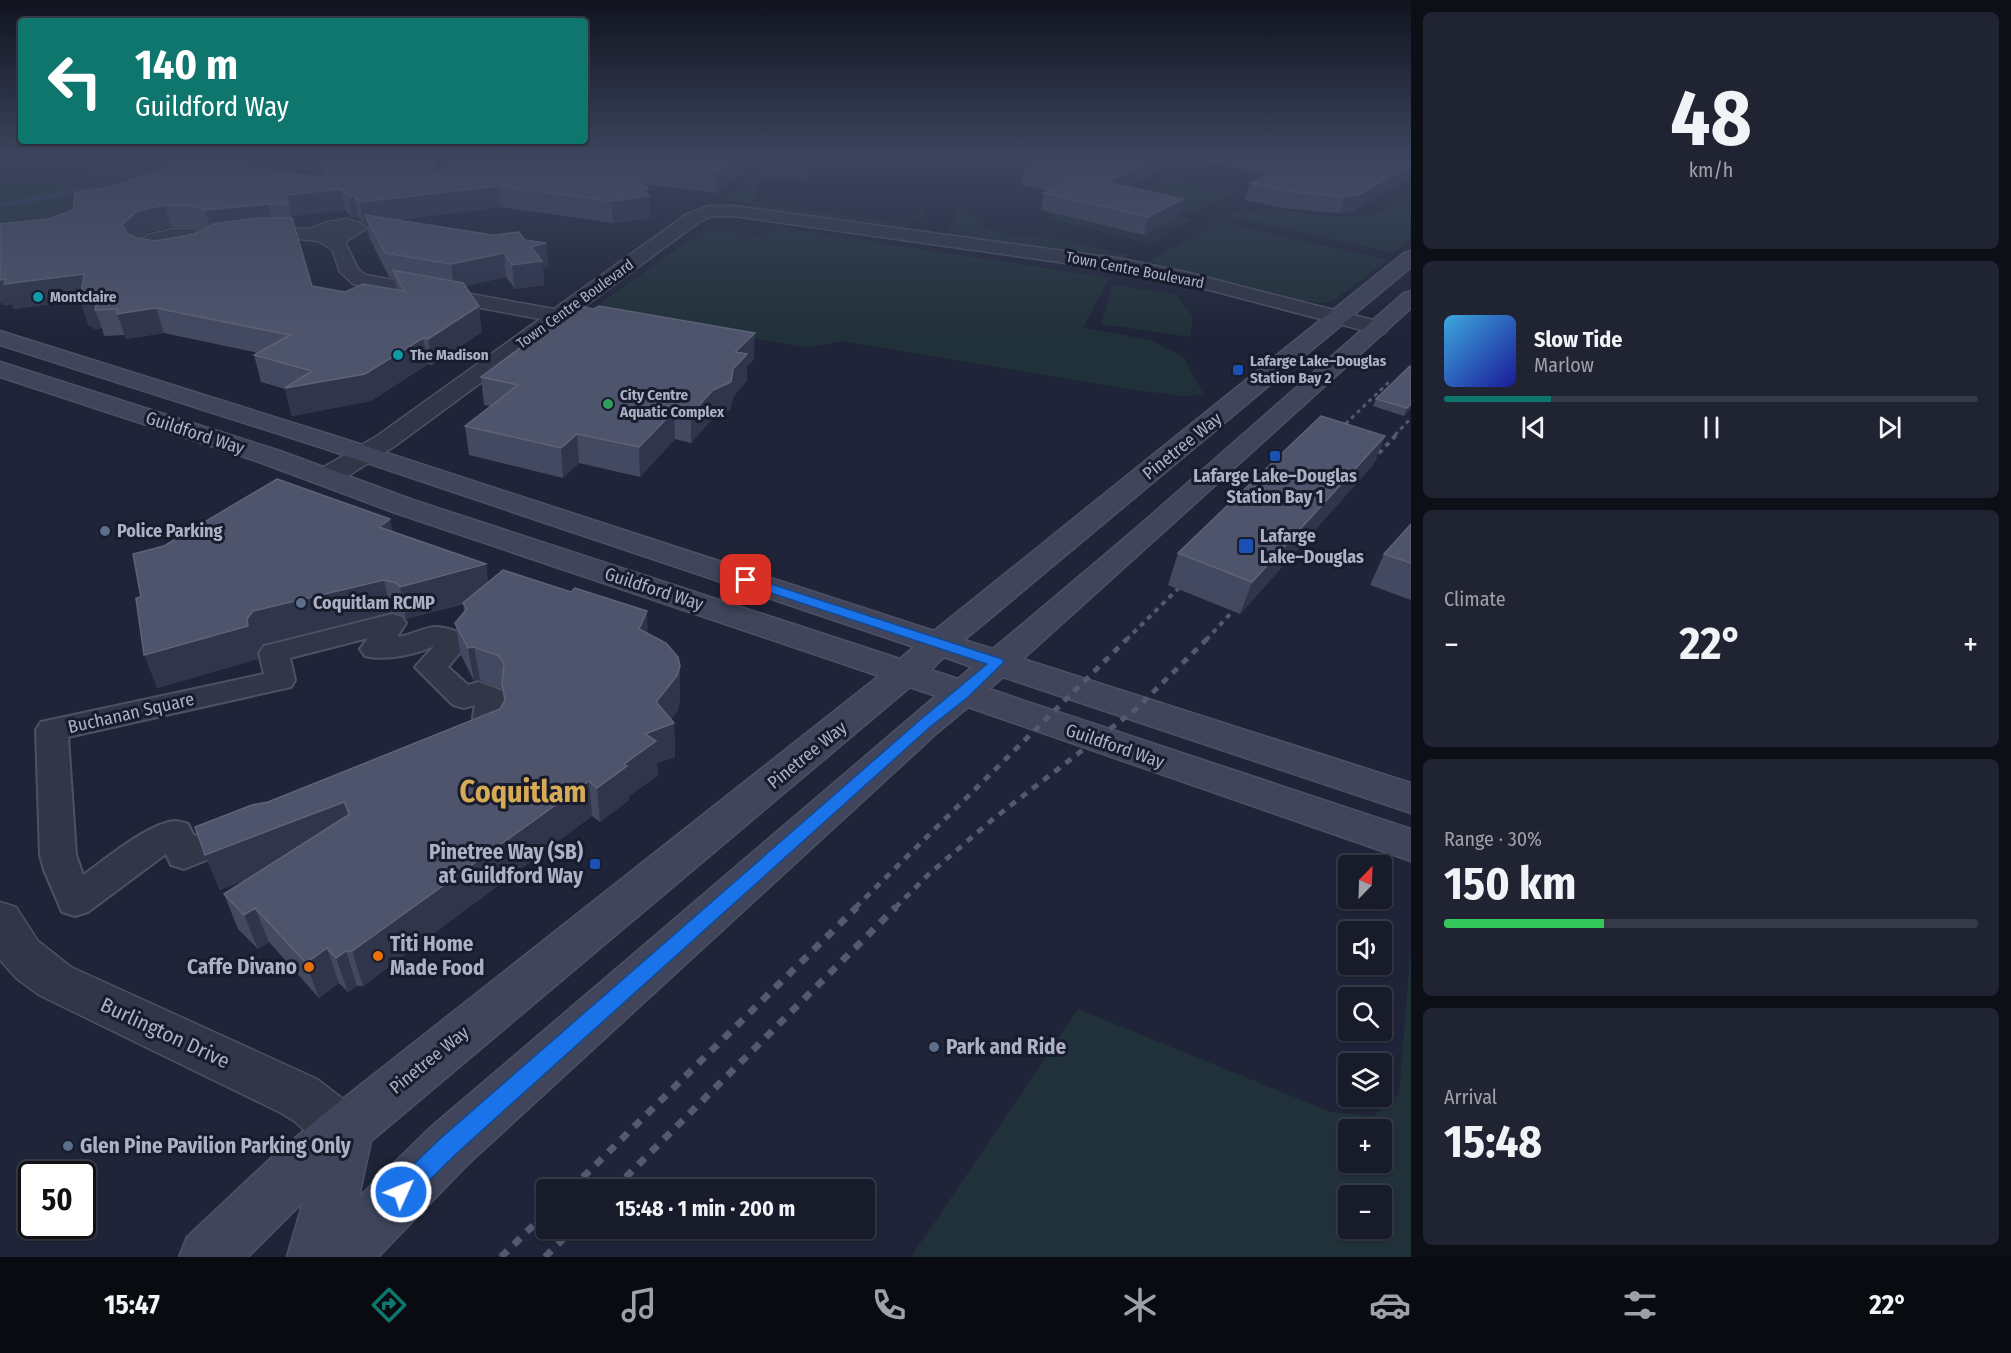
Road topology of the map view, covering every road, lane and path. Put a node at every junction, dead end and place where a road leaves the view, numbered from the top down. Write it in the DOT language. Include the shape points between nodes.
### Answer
graph roads {
  1 [pos="698,216"];
  2 [pos="764,216"];
  3 [pos="310,236"];
  4 [pos="208,240"];
  5 [pos="333,242"];
  6 [pos="1411,258"];
  7 [pos="1411,297"];
  8 [pos="558,316"];
  9 [pos="1338,318"];
  10 [pos="1377,328"];
  11 [pos="0,338"];
  12 [pos="0,369"];
  13 [pos="365,454"];
  14 [pos="327,477"];
  15 [pos="456,641"];
  16 [pos="940,644"];
  17 [pos="997,662"];
  18 [pos="902,674"];
  19 [pos="962,694"];
  20 [pos="1411,798"];
  21 [pos="1411,845"];
  22 [pos="0,920"];
  23 [pos="343,1131"];
  24 [pos="207,1257"];
  25 [pos="315,1257"];
  26 [pos="338,1257"];
  1 -- 8 [label="street, Town Centre Boulevard"];
  2 -- 9 [label="street, Town Centre Boulevard" via="1116,264"];
  3 -- 4 [label="street" via="280,233"];
  3 -- 5 [label="street"];
  3 -- 5 [label="street" via="338,225 358,228"];
  4 -- 4 [label="street" via="197,234 173,235 148,241 140,248 150,255 187,253 203,247"];
  5 -- 8 [label="street" via="339,246 350,273 360,280"];
  6 -- 9 [label="main road, Pinetree Way"];
  7 -- 10 [label="main road"];
  8 -- 13 [label="street, Town Centre Boulevard"];
  9 -- 10 [label="street, Town Centre Boulevard"];
  9 -- 16 [label="main road, Pinetree Way"];
  10 -- 17 [label="main road"];
  11 -- 13 [label="main road, Guildford Way"];
  12 -- 14 [label="main road, Guildford Way"];
  13 -- 14 [label="street, Town Centre Boulevard"];
  13 -- 16 [label="main road, Guildford Way"];
  14 -- 18 [label="main road, Guildford Way" via="403,507"];
  15 -- 15 [label="street, Buchanan Square" via="430,667 464,698 479,692 482,697 492,698 492,734 184,855 176,834 156,842 75,901 58,855 52,730 280,680 274,653 364,629 392,623 375,649 417,643 436,634"];
  16 -- 17 [label="main road, Guildford Way"];
  16 -- 18 [label="main road, Pinetree Way"];
  17 -- 19 [label="main road"];
  17 -- 20 [label="main road, Guildford Way"];
  18 -- 19 [label="main road, Guildford Way"];
  18 -- 23 [label="main road, Pinetree Way"];
  19 -- 21 [label="main road, Guildford Way"];
  19 -- 26 [label="main road" via="449,1146"];
  22 -- 23 [label="street, Burlington Drive" via="19,951 49,976 299,1096"];
  23 -- 24 [label="main road, Pinetree Way"];
  23 -- 25 [label="main road" via="343,1156"];
}
